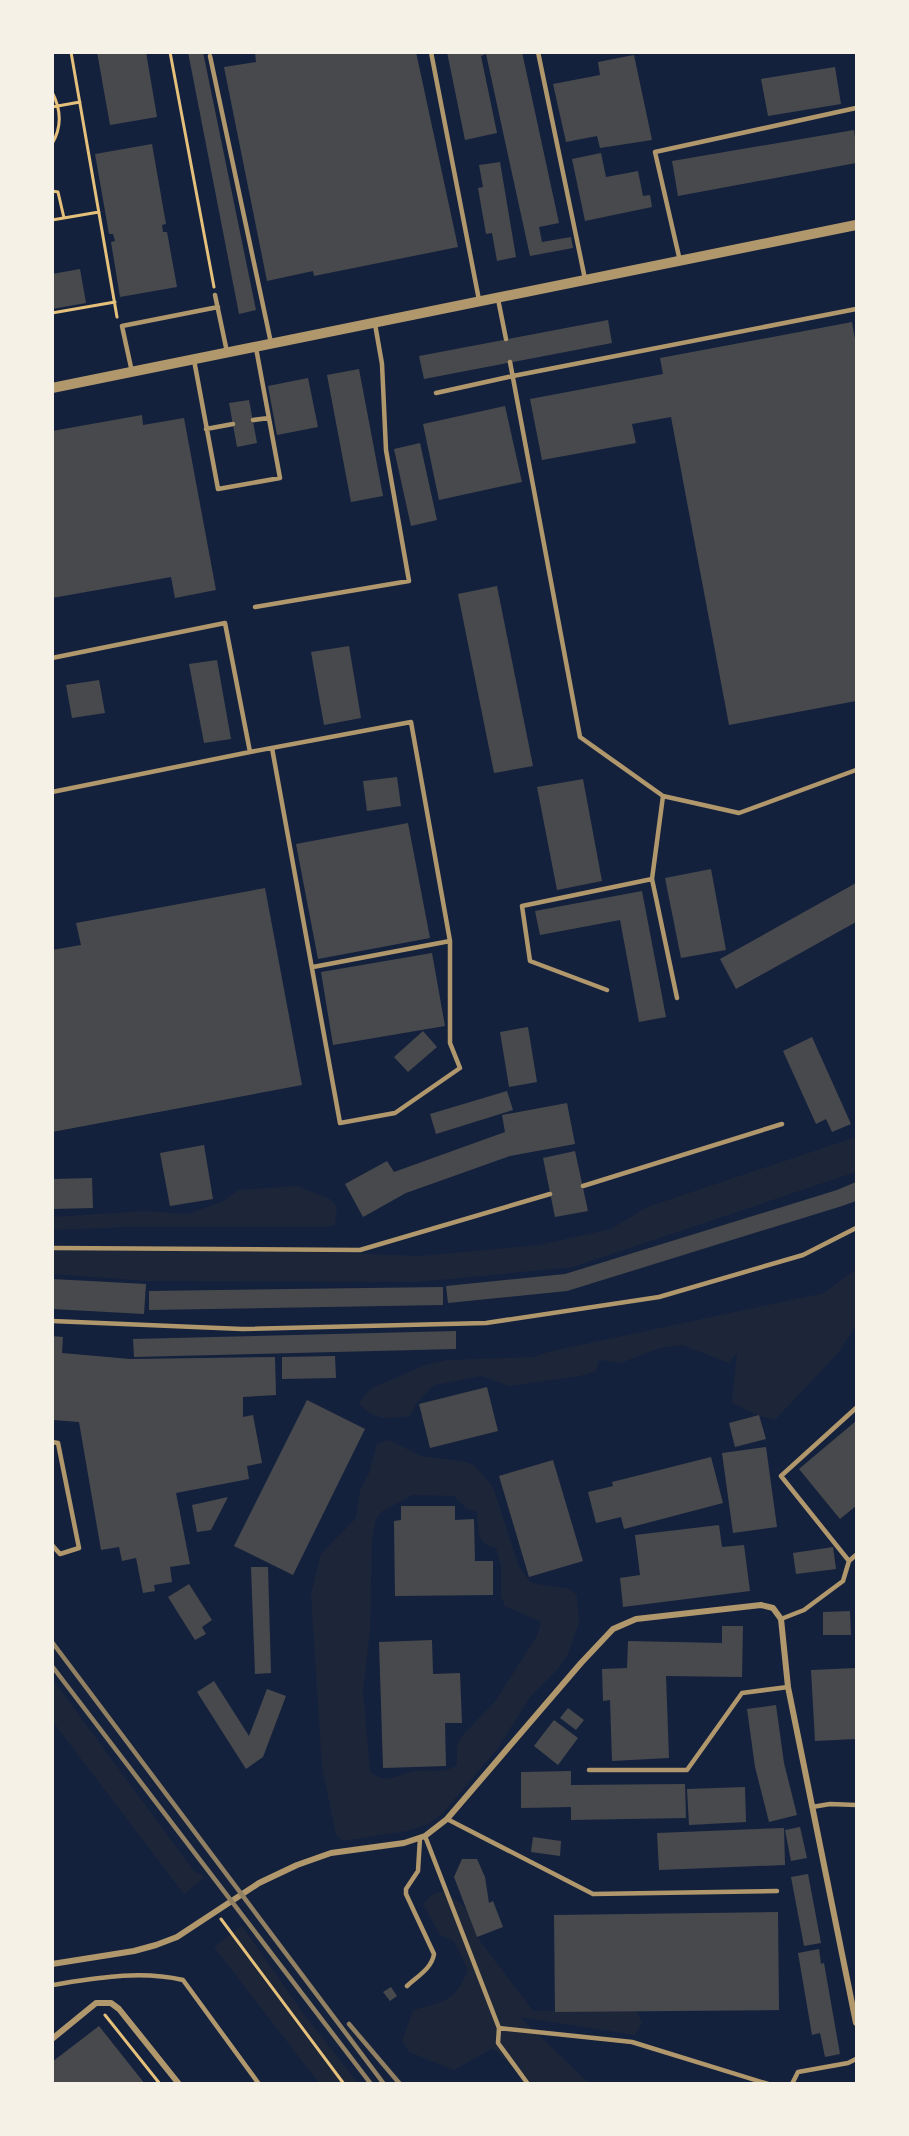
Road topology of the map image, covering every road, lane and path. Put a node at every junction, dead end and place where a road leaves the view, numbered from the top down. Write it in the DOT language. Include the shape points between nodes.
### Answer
graph roads {
  1 [pos="71,52"];
  2 [pos="170,52"];
  3 [pos="431,52"];
  4 [pos="538,52"];
  5 [pos="210,56"];
  6 [pos="52,92"];
  7 [pos="80,102"];
  8 [pos="58,106"];
  9 [pos="52,107"];
  10 [pos="856,108"];
  11 [pos="53,141"];
  12 [pos="52,190"];
  13 [pos="99,212"];
  14 [pos="64,218"];
  15 [pos="52,220"];
  16 [pos="856,225"];
  17 [pos="680,261"];
  18 [pos="586,282"];
  19 [pos="216,296"];
  20 [pos="498,299"];
  21 [pos="115,302"];
  22 [pos="480,303"];
  23 [pos="218,307"];
  24 [pos="856,309"];
  25 [pos="52,313"];
  26 [pos="375,324"];
  27 [pos="122,326"];
  28 [pos="506,339"];
  29 [pos="272,344"];
  30 [pos="255,348"];
  31 [pos="227,354"];
  32 [pos="194,360"];
  33 [pos="510,362"];
  34 [pos="132,372"];
  35 [pos="513,376"];
  36 [pos="52,388"];
  37 [pos="436,393"];
  38 [pos="268,417"];
  39 [pos="253,420"];
  40 [pos="233,424"];
  41 [pos="207,429"];
  42 [pos="255,607"];
  43 [pos="52,658"];
  44 [pos="272,748"];
  45 [pos="250,752"];
  46 [pos="856,770"];
  47 [pos="52,792"];
  48 [pos="663,796"];
  49 [pos="652,879"];
  50 [pos="450,941"];
  51 [pos="313,967"];
  52 [pos="608,990"];
  53 [pos="677,998"];
  54 [pos="782,1124"];
  55 [pos="583,1186"];
  56 [pos="550,1194"];
  57 [pos="856,1228"];
  58 [pos="52,1248"];
  59 [pos="52,1321"];
  60 [pos="856,1408"];
  61 [pos="52,1442"];
  62 [pos="52,1545"];
  63 [pos="856,1555"];
  64 [pos="849,1561"];
  65 [pos="781,1619"];
  66 [pos="788,1687"];
  67 [pos="589,1770"];
  68 [pos="856,1805"];
  69 [pos="812,1807"];
  70 [pos="447,1819"];
  71 [pos="423,1837"];
  72 [pos="777,1892"];
  73 [pos="215,1912"];
  74 [pos="52,1964"];
  75 [pos="52,1985"];
  76 [pos="407,1986"];
  77 [pos="103,2013"];
  78 [pos="856,2023"];
  79 [pos="499,2028"];
  80 [pos="52,2039"];
  81 [pos="856,2059"];
  82 [pos="160,2084"];
  83 [pos="179,2084"];
  84 [pos="260,2084"];
  85 [pos="344,2084"];
  86 [pos="528,2084"];
  87 [pos="768,2084"];
  88 [pos="792,2084"];
  1 -- 7 [label="path"];
  2 -- 19 [label="path"];
  3 -- 22 [label="lane"];
  4 -- 18 [label="lane"];
  5 -- 29 [label="lane"];
  6 -- 8 [label="path"];
  7 -- 8 [label="path"];
  7 -- 13 [label="path"];
  8 -- 9 [label="path"];
  8 -- 11 [label="path" via="58,128"];
  10 -- 17 [label="lane" via="656,152"];
  12 -- 14 [label="path" via="58,192"];
  13 -- 14 [label="path"];
  13 -- 21 [label="path"];
  14 -- 15 [label="path"];
  16 -- 17 [label="street"];
  17 -- 18 [label="street"];
  18 -- 20 [label="street"];
  19 -- 23 [label="lane"];
  20 -- 22 [label="street"];
  20 -- 28 [label="lane"];
  21 -- 25 [label="path"];
  21 -- 27 [label="path" via="119,327"];
  22 -- 26 [label="street"];
  23 -- 27 [label="lane"];
  23 -- 31 [label="lane"];
  24 -- 35 [label="lane"];
  26 -- 29 [label="street"];
  26 -- 42 [label="lane" via="382,364 386,450 409,581"];
  27 -- 34 [label="lane"];
  29 -- 30 [label="street"];
  30 -- 31 [label="street"];
  30 -- 38 [label="lane"];
  31 -- 32 [label="street"];
  32 -- 34 [label="street"];
  32 -- 41 [label="lane"];
  33 -- 35 [label="lane"];
  34 -- 36 [label="street"];
  35 -- 37 [label="lane"];
  35 -- 48 [label="lane" via="580,737"];
  38 -- 39 [label="lane"];
  38 -- 41 [label="lane" via="280,478 218,489"];
  40 -- 41 [label="lane"];
  43 -- 45 [label="lane" via="225,623"];
  44 -- 45 [label="lane"];
  44 -- 50 [label="lane" via="411,722"];
  44 -- 51 [label="lane"];
  45 -- 47 [label="lane"];
  46 -- 48 [label="lane" via="739,813"];
  48 -- 49 [label="lane"];
  49 -- 52 [label="lane" via="522,906 530,961"];
  49 -- 53 [label="lane"];
  50 -- 51 [label="lane"];
  50 -- 51 [label="lane" via="450,1043 460,1068 395,1113 340,1123"];
  54 -- 55 [label="lane"];
  56 -- 58 [label="lane" via="360,1250"];
  57 -- 59 [label="lane" via="802,1255 659,1297 486,1323 242,1329"];
  60 -- 64 [label="lane" via="781,1476"];
  61 -- 62 [label="lane" via="58,1443 79,1548 60,1554"];
  63 -- 64 [label="lane"];
  64 -- 65 [label="lane" via="843,1581 804,1610"];
  65 -- 66 [label="street"];
  65 -- 70 [label="street" via="773,1608 761,1605 636,1619 613,1629"];
  66 -- 67 [label="lane" via="741,1693 687,1770"];
  66 -- 69 [label="street"];
  68 -- 69 [label="lane" via="830,1803"];
  69 -- 78 [label="street"];
  70 -- 71 [label="street"];
  70 -- 72 [label="lane" via="593,1894"];
  71 -- 73 [label="street" via="307,1861 259,1883"];
  71 -- 76 [label="lane" via="418,1871 406,1894 434,1954 429,1967"];
  71 -- 79 [label="lane"];
  73 -- 74 [label="street" via="177,1937 156,1945"];
  73 -- 85 [label="path"];
  75 -- 84 [label="lane" via="135,1974 183,1980"];
  77 -- 82 [label="path"];
  79 -- 86 [label="lane" via="498,2043"];
  79 -- 87 [label="lane" via="632,2042"];
  80 -- 83 [label="street" via="96,2003 111,2002"];
  81 -- 88 [label="lane" via="798,2072"];
}
